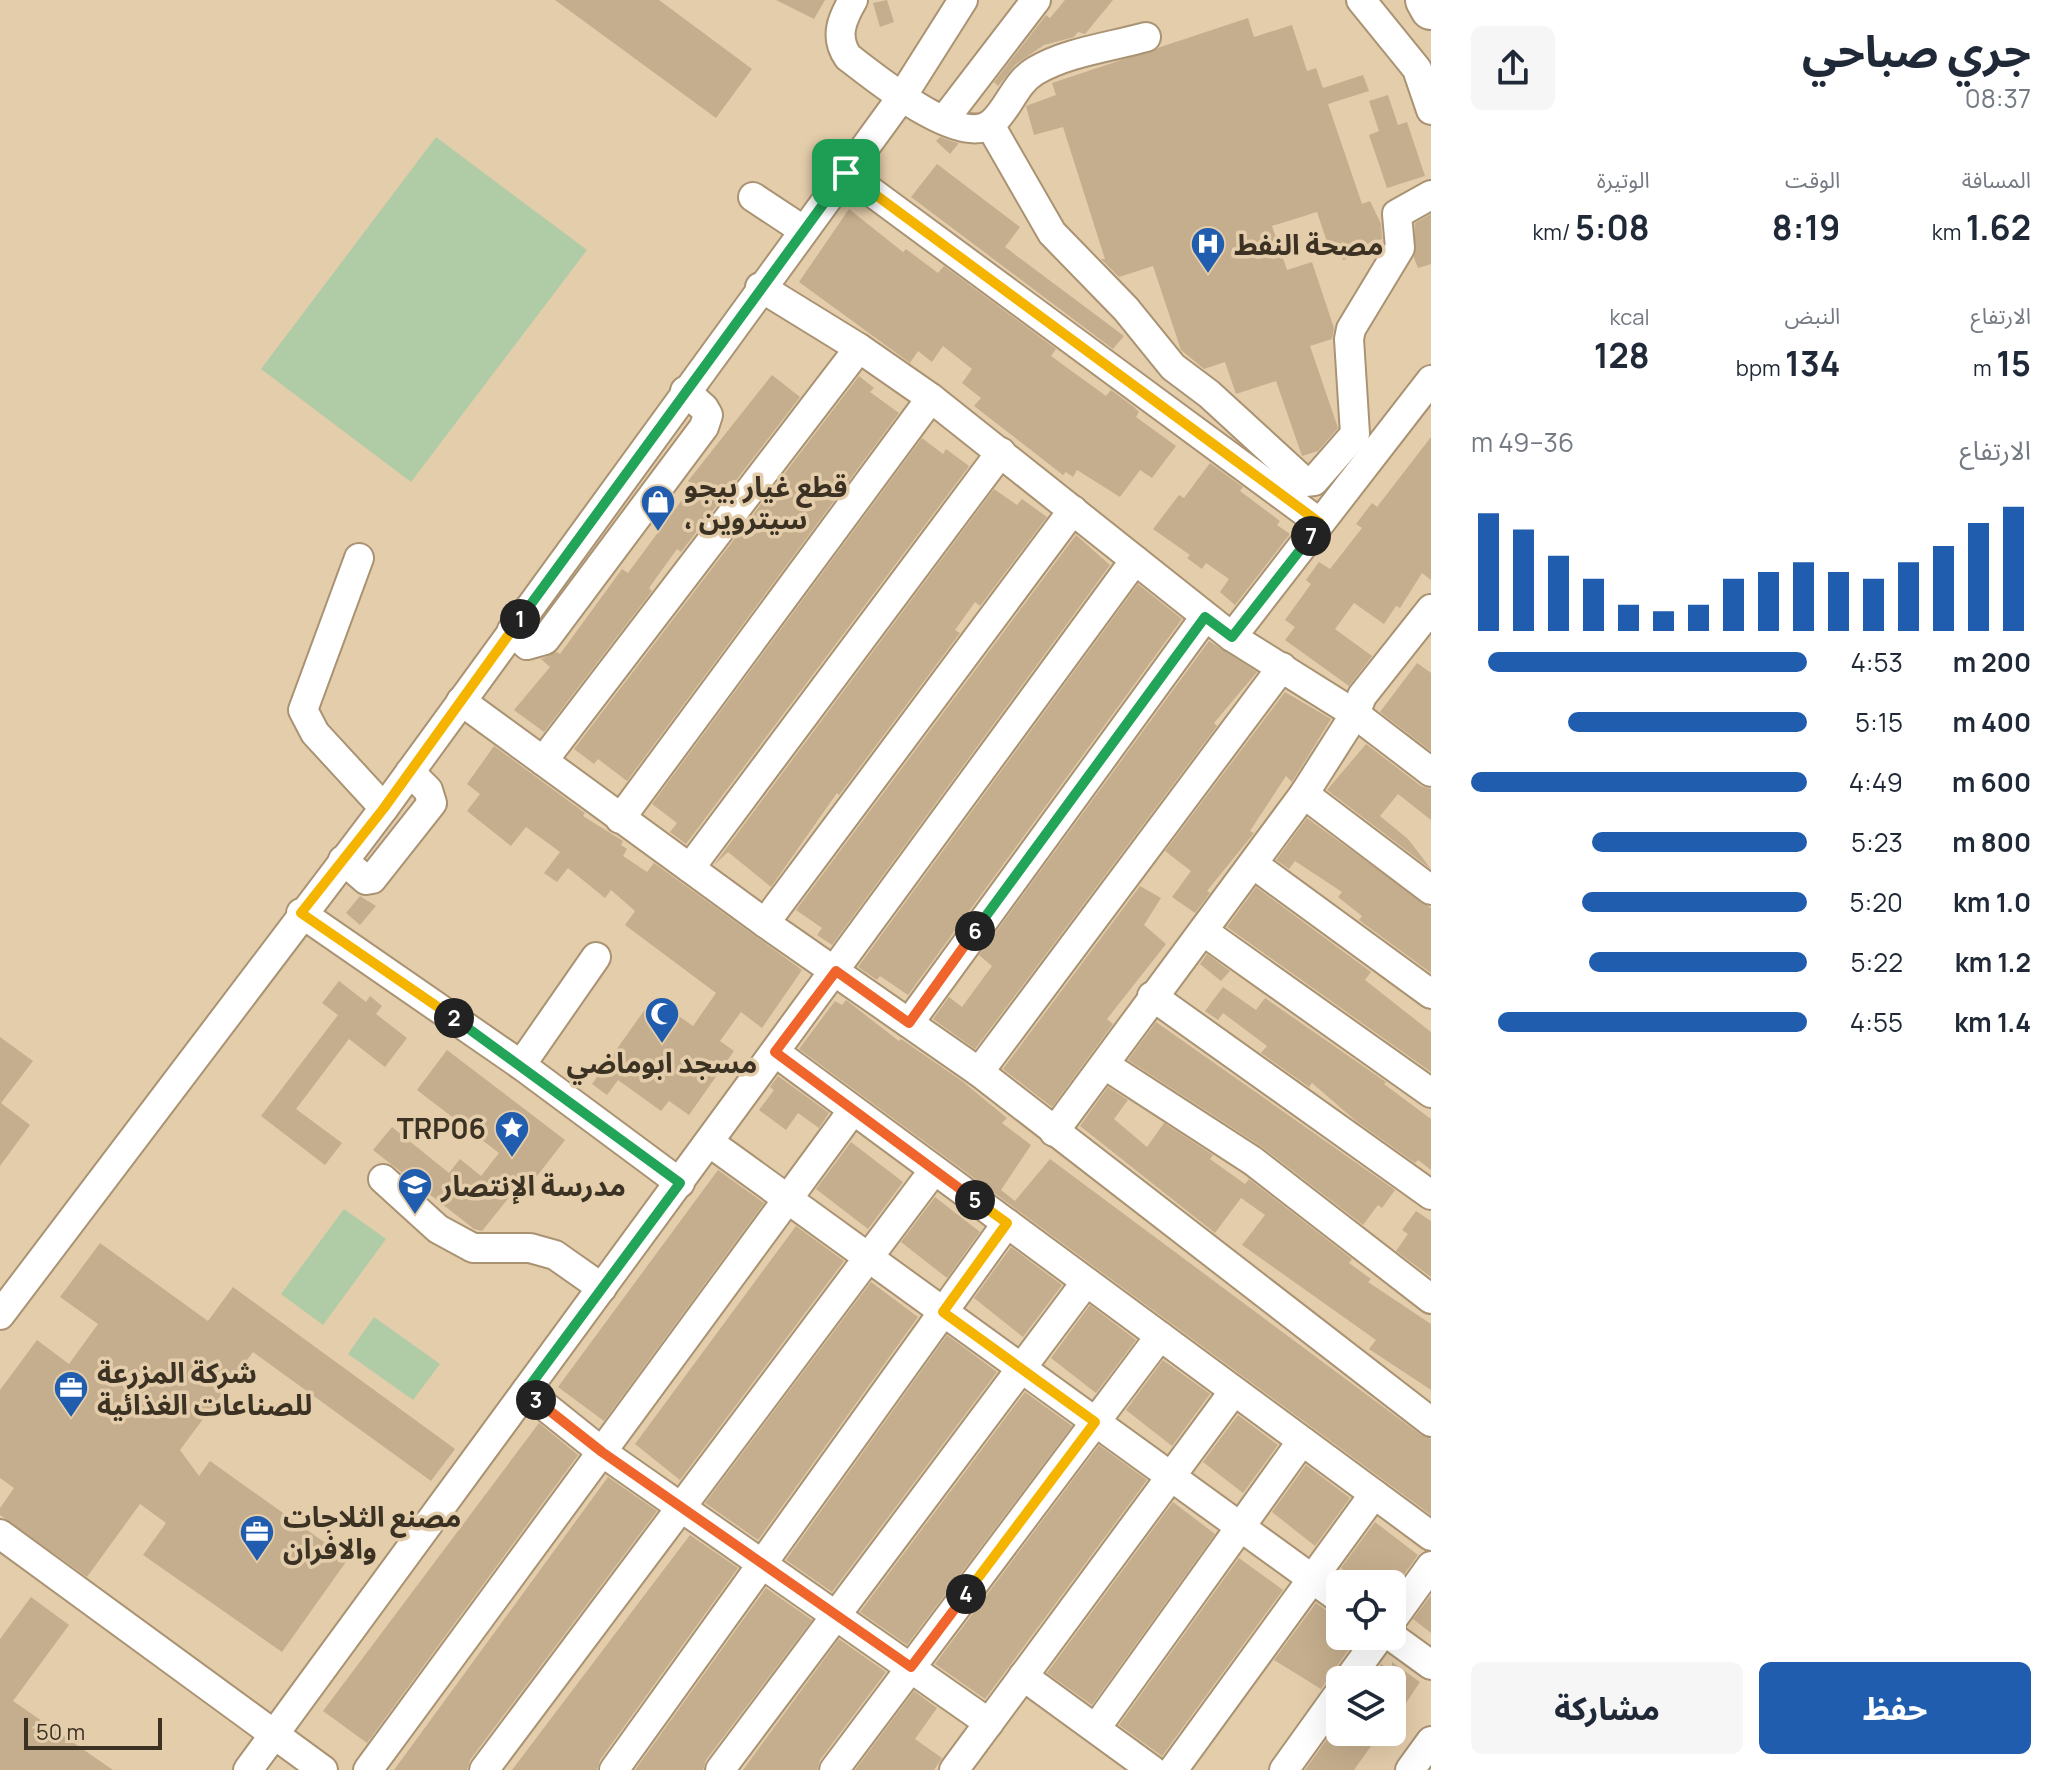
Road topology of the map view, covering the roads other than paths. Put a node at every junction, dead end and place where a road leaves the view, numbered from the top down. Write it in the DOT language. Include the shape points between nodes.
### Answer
graph roads {
  1 [pos="853,0"];
  2 [pos="963,0"];
  3 [pos="1036,0"];
  4 [pos="1361,0"];
  5 [pos="1426,0"];
  6 [pos="1431,9"];
  7 [pos="1146,37"];
  8 [pos="901,98"];
  9 [pos="1431,110"];
  10 [pos="944,120"];
  11 [pos="990,125"];
  12 [pos="846,173"];
  13 [pos="1431,195"];
  14 [pos="753,197"];
  15 [pos="803,230"];
  16 [pos="760,287"];
  17 [pos="859,348"];
  18 [pos="1431,380"];
  19 [pos="685,391"];
  20 [pos="931,398"];
  21 [pos="1001,452"];
  22 [pos="603,504"];
  23 [pos="1073,510"];
  24 [pos="1320,523"];
  25 [pos="630,526"];
  26 [pos="359,558"];
  27 [pos="1135,560"];
  28 [pos="1431,609"];
  29 [pos="1205,617"];
  30 [pos="512,630"];
  31 [pos="1232,637"];
  32 [pos="1282,667"];
  33 [pos="461,701"];
  34 [pos="1355,714"];
  35 [pos="543,761"];
  36 [pos="410,772"];
  37 [pos="1431,772"];
  38 [pos="1304,794"];
  39 [pos="384,808"];
  40 [pos="620,819"];
  41 [pos="343,860"];
  42 [pos="1253,864"];
  43 [pos="690,868"];
  44 [pos="1431,890"];
  45 [pos="301,913"];
  46 [pos="765,923"];
  47 [pos="1203,931"];
  48 [pos="596,957"];
  49 [pos="836,971"];
  50 [pos="1431,994"];
  51 [pos="1152,996"];
  52 [pos="909,1023"];
  53 [pos="775,1052"];
  54 [pos="521,1065"];
  55 [pos="1105,1065"];
  56 [pos="979,1072"];
  57 [pos="1431,1093"];
  58 [pos="853,1110"];
  59 [pos="1054,1132"];
  60 [pos="709,1142"];
  61 [pos="934,1170"];
  62 [pos="383,1179"];
  63 [pos="680,1183"];
  64 [pos="1431,1195"];
  65 [pos="788,1199"];
  66 [pos="1007,1223"];
  67 [pos="868,1257"];
  68 [pos="1086,1282"];
  69 [pos="602,1288"];
  70 [pos="1431,1299"];
  71 [pos="943,1312"];
  72 [pos="0,1315"];
  73 [pos="1160,1336"];
  74 [pos="1021,1368"];
  75 [pos="526,1391"];
  76 [pos="1234,1391"];
  77 [pos="1095,1422"];
  78 [pos="1431,1422"];
  79 [pos="1302,1441"];
  80 [pos="602,1452"];
  81 [pos="1171,1476"];
  82 [pos="1374,1494"];
  83 [pos="681,1507"];
  84 [pos="1240,1527"];
  85 [pos="0,1534"];
  86 [pos="1431,1536"];
  87 [pos="763,1562"];
  88 [pos="1431,1566"];
  89 [pos="1312,1579"];
  90 [pos="1326,1589"];
  91 [pos="1406,1601"];
  92 [pos="836,1615"];
  93 [pos="1406,1647"];
  94 [pos="1431,1665"];
  95 [pos="911,1667"];
  96 [pos="1023,1676"];
  97 [pos="1326,1712"];
  98 [pos="989,1723"];
  99 [pos="1096,1728"];
  100 [pos="274,1735"];
  101 [pos="1431,1741"];
  102 [pos="248,1770"];
  103 [pos="323,1770"];
  104 [pos="368,1770"];
  105 [pos="484,1770"];
  106 [pos="614,1770"];
  107 [pos="720,1770"];
  108 [pos="834,1770"];
  109 [pos="954,1770"];
  110 [pos="1152,1770"];
  111 [pos="1173,1770"];
  112 [pos="1284,1770"];
  113 [pos="1410,1770"];
  1 -- 8 [label="street" via="843,17 842,48"];
  2 -- 8 [label="street"];
  3 -- 10 [label="street"];
  4 -- 9 [label="street" via="1417,69"];
  5 -- 6 [label="highway"];
  7 -- 11 [label="street" via="1054,61 1031,73"];
  8 -- 10 [label="street"];
  8 -- 12 [label="street"];
  10 -- 11 [label="street" via="971,129"];
  11 -- 13 [label="street" via="1052,233 1173,367 1305,482 1314,481 1355,434 1351,329 1400,248 1397,214"];
  12 -- 15 [label="street"];
  12 -- 24 [label="street"];
  14 -- 15 [label="street"];
  15 -- 16 [label="street"];
  16 -- 17 [label="street"];
  16 -- 19 [label="street"];
  17 -- 20 [label="street"];
  17 -- 35 [label="street"];
  18 -- 24 [label="street"];
  19 -- 22 [label="street"];
  19 -- 25 [label="street" via="708,415 704,427"];
  20 -- 21 [label="street"];
  20 -- 40 [label="street"];
  21 -- 23 [label="street"];
  21 -- 43 [label="street"];
  22 -- 25 [label="street"];
  22 -- 30 [label="street"];
  23 -- 27 [label="street"];
  23 -- 46 [label="street"];
  24 -- 31 [label="street"];
  25 -- 30 [label="street" via="545,640 527,645"];
  26 -- 39 [label="street" via="303,710 315,733"];
  27 -- 29 [label="street"];
  27 -- 49 [label="street"];
  28 -- 34 [label="street" via="1362,696"];
  29 -- 31 [label="street"];
  29 -- 52 [label="street"];
  30 -- 33 [label="street"];
  31 -- 32 [label="street"];
  32 -- 34 [label="street"];
  32 -- 56 [label="street"];
  33 -- 35 [label="street"];
  33 -- 36 [label="street"];
  34 -- 37 [label="street"];
  34 -- 38 [label="street"];
  35 -- 40 [label="street"];
  36 -- 39 [label="street"];
  36 -- 41 [label="street" via="428,790 432,803 387,863 366,880"];
  38 -- 42 [label="street"];
  38 -- 44 [label="street"];
  39 -- 41 [label="street"];
  40 -- 43 [label="street"];
  41 -- 45 [label="street"];
  42 -- 47 [label="street"];
  42 -- 50 [label="street"];
  43 -- 46 [label="street"];
  45 -- 54 [label="street"];
  45 -- 72 [label="street"];
  46 -- 49 [label="street"];
  47 -- 51 [label="street"];
  47 -- 57 [label="street"];
  48 -- 54 [label="street"];
  49 -- 52 [label="street"];
  49 -- 53 [label="street"];
  51 -- 55 [label="street"];
  51 -- 64 [label="street"];
  52 -- 56 [label="street"];
  53 -- 58 [label="street"];
  53 -- 60 [label="street"];
  54 -- 63 [label="street"];
  55 -- 59 [label="street"];
  55 -- 70 [label="street" via="1253,1161"];
  56 -- 59 [label="street"];
  58 -- 61 [label="street"];
  58 -- 65 [label="street"];
  59 -- 78 [label="street"];
  60 -- 63 [label="street"];
  60 -- 65 [label="street"];
  61 -- 66 [label="street"];
  61 -- 67 [label="street"];
  62 -- 69 [label="street" via="438,1229 473,1248 530,1248 555,1255"];
  63 -- 69 [label="street"];
  65 -- 67 [label="street"];
  65 -- 80 [label="street"];
  66 -- 68 [label="street"];
  66 -- 71 [label="street"];
  67 -- 71 [label="street"];
  67 -- 83 [label="street"];
  68 -- 73 [label="street"];
  68 -- 74 [label="street"];
  69 -- 75 [label="street"];
  71 -- 74 [label="street"];
  71 -- 87 [label="street"];
  73 -- 76 [label="street"];
  73 -- 77 [label="street"];
  74 -- 77 [label="street"];
  74 -- 92 [label="street"];
  75 -- 80 [label="street"];
  75 -- 100 [label="street"];
  76 -- 79 [label="street"];
  76 -- 81 [label="street"];
  77 -- 81 [label="street"];
  77 -- 95 [label="street"];
  79 -- 82 [label="street"];
  79 -- 84 [label="street"];
  80 -- 83 [label="street"];
  80 -- 104 [label="street"];
  81 -- 84 [label="street"];
  81 -- 96 [label="street"];
  82 -- 86 [label="street"];
  82 -- 89 [label="street"];
  83 -- 87 [label="street"];
  83 -- 105 [label="street"];
  84 -- 89 [label="street"];
  84 -- 99 [label="street"];
  85 -- 100 [label="street"];
  87 -- 92 [label="street"];
  87 -- 106 [label="street"];
  88 -- 91 [label="street"];
  89 -- 90 [label="street"];
  89 -- 111 [label="street"];
  92 -- 95 [label="street"];
  92 -- 107 [label="street"];
  93 -- 94 [label="street"];
  95 -- 98 [label="street"];
  95 -- 108 [label="street"];
  96 -- 98 [label="street"];
  96 -- 99 [label="street"];
  97 -- 112 [label="street"];
  98 -- 109 [label="street"];
  99 -- 110 [label="street"];
  100 -- 102 [label="street"];
  100 -- 103 [label="street"];
  101 -- 113 [label="street"];
}
